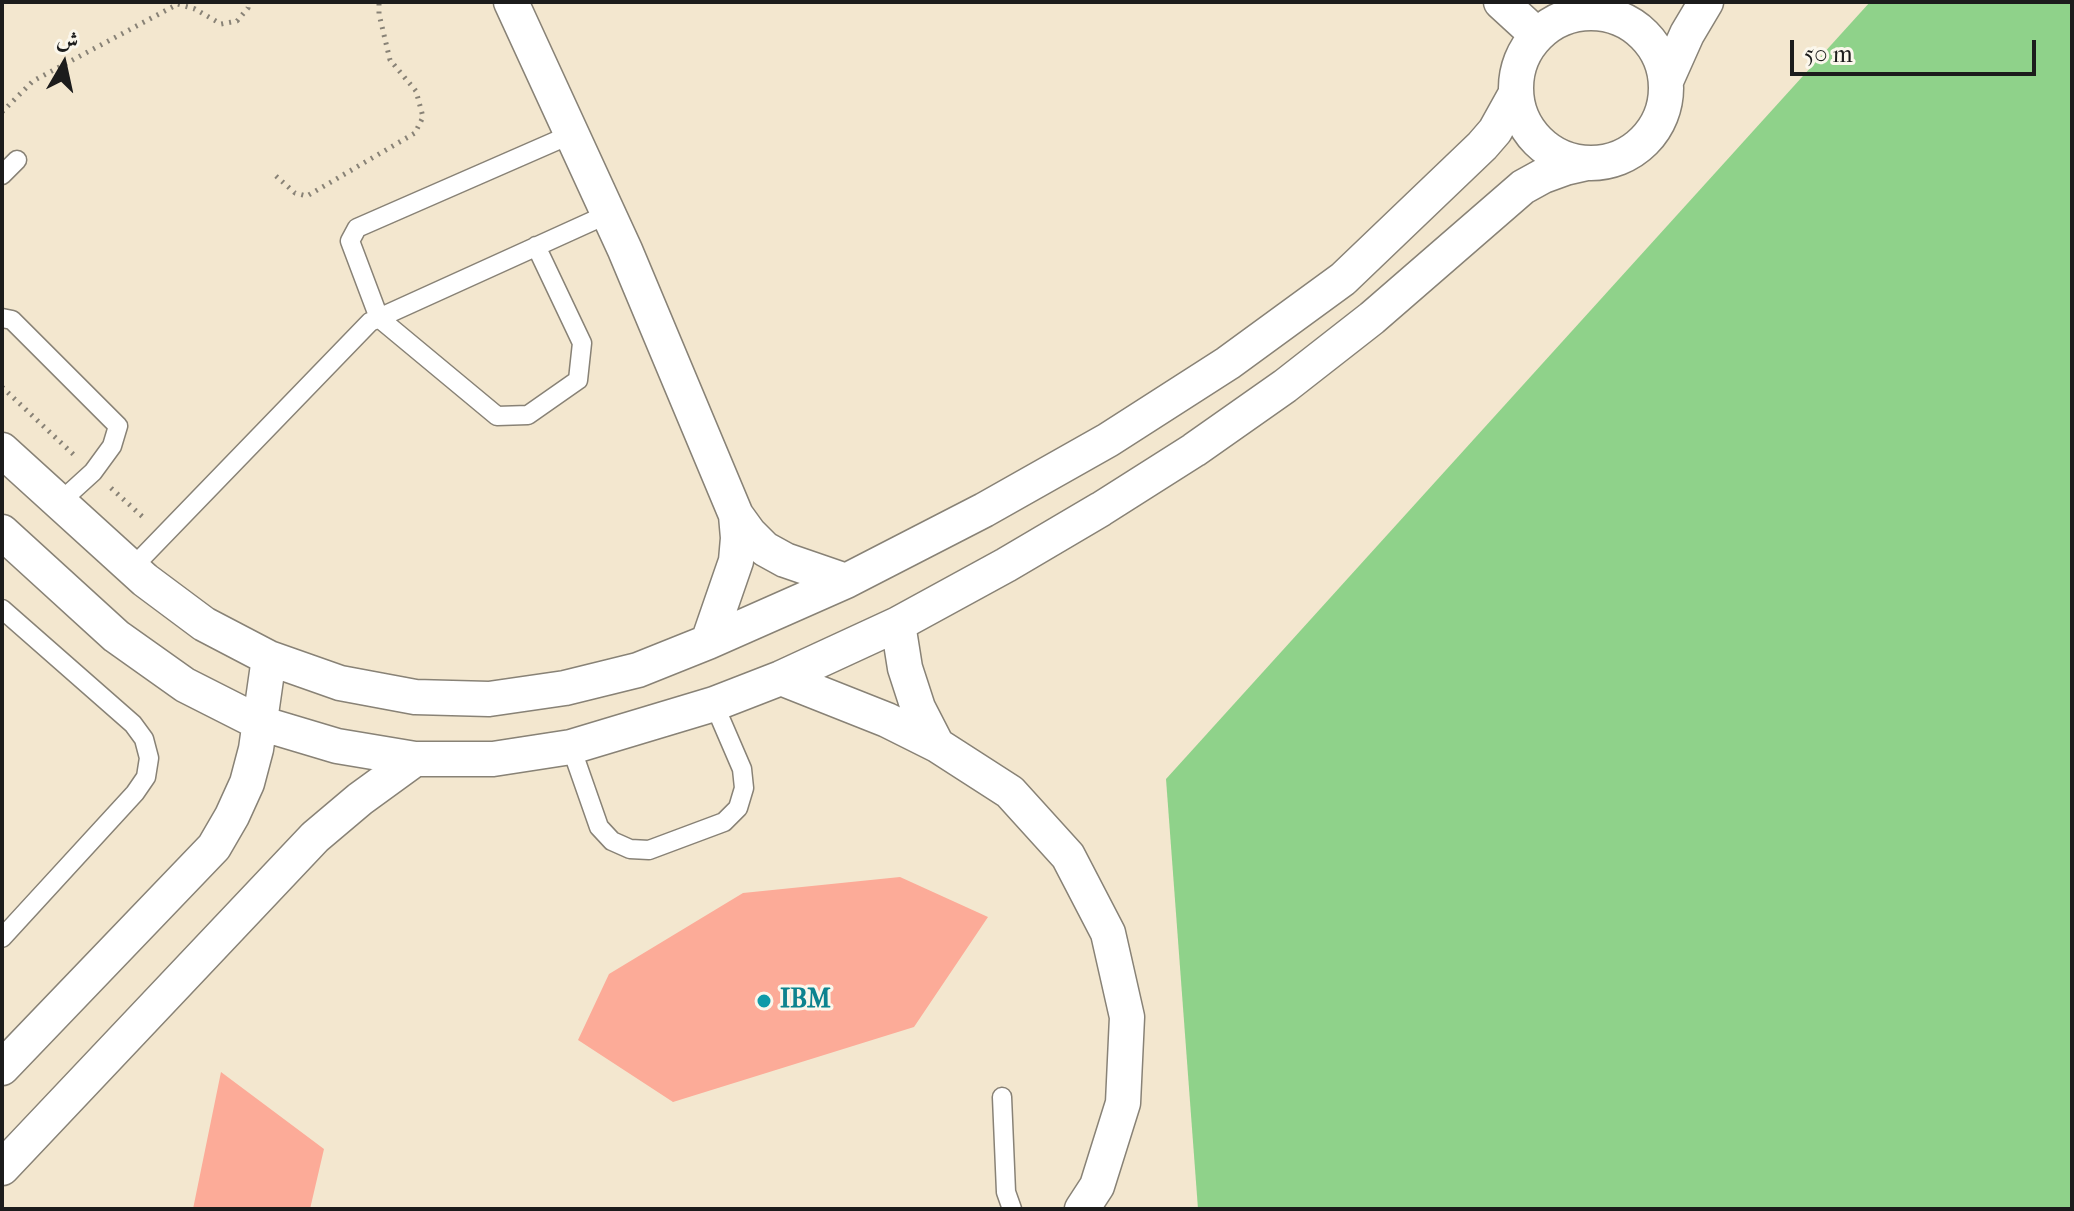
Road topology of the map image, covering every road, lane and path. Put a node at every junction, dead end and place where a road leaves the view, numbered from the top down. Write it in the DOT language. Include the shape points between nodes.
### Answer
graph roads {
  1 [pos="249,2"];
  2 [pos="379,2"];
  3 [pos="511,2"];
  4 [pos="1501,2"];
  5 [pos="1706,2"];
  6 [pos="1598,8"];
  7 [pos="1537,35"];
  8 [pos="1666,81"];
  9 [pos="1515,95"];
  10 [pos="2,112"];
  11 [pos="572,134"];
  12 [pos="17,160"];
  13 [pos="1587,163"];
  14 [pos="2,175"];
  15 [pos="276,176"];
  16 [pos="608,214"];
  17 [pos="536,246"];
  18 [pos="2,318"];
  19 [pos="379,318"];
  20 [pos="2,450"];
  21 [pos="60,502"];
  22 [pos="736,515"];
  23 [pos="2,532"];
  24 [pos="132,568"];
  25 [pos="846,581"];
  26 [pos="3,612"];
  27 [pos="898,624"];
  28 [pos="708,642"];
  29 [pos="269,658"];
  30 [pos="781,678"];
  31 [pos="714,704"];
  32 [pos="260,723"];
  33 [pos="937,745"];
  34 [pos="571,747"];
  35 [pos="415,759"];
  36 [pos="2,938"];
  37 [pos="2,1068"];
  38 [pos="1002,1097"];
  39 [pos="2,1168"];
  40 [pos="1012,1209"];
  41 [pos="1082,1209"];
  1 -- 10 [label="path" via="237,21 221,24 178,4 33,81"];
  2 -- 15 [label="path" via="390,60 416,91 420,104 423,117 415,133 307,196"];
  3 -- 11 [label="street"];
  4 -- 7 [label="street"];
  5 -- 8 [label="street"];
  6 -- 7 [label="street" via="1569,16"];
  6 -- 8 [label="street" via="1632,25 1648,40"];
  7 -- 9 [label="street" via="1516,73"];
  8 -- 13 [label="street" via="1665,102 1646,140 1619,157"];
  9 -- 13 [label="street" via="1520,116 1539,142 1566,159"];
  9 -- 25 [label="street" via="1482,146 1355,268 1253,344 1108,440"];
  11 -- 16 [label="street"];
  11 -- 19 [label="lane" via="357,228 350,241"];
  12 -- 14 [label="lane"];
  13 -- 27 [label="street" via="1523,187 1372,318 1194,450"];
  16 -- 17 [label="lane"];
  16 -- 22 [label="street"];
  17 -- 19 [label="lane"];
  17 -- 19 [label="lane" via="582,343 578,380 528,415 497,416"];
  18 -- 21 [label="lane" via="12,320 118,426 112,446 93,472"];
  19 -- 24 [label="lane"];
  20 -- 21 [label="street"];
  21 -- 24 [label="street"];
  22 -- 25 [label="street" via="775,554"];
  22 -- 28 [label="street" via="736,561"];
  23 -- 32 [label="street" via="116,636 185,685"];
  24 -- 29 [label="street" via="204,624"];
  25 -- 28 [label="street"];
  26 -- 36 [label="lane" via="133,724 149,758 146,777 135,793"];
  27 -- 30 [label="street"];
  27 -- 33 [label="street" via="905,668"];
  28 -- 29 [label="street" via="638,670 489,699 415,697 340,683"];
  29 -- 32 [label="street"];
  30 -- 31 [label="street"];
  30 -- 33 [label="street"];
  31 -- 34 [label="street"];
  31 -- 34 [label="lane" via="742,769 738,808 724,822 649,850 612,841 599,827"];
  32 -- 35 [label="street" via="337,746"];
  32 -- 37 [label="street" via="247,783 214,847"];
  33 -- 41 [label="street" via="1010,792 1068,856 1108,933 1127,1017 1123,1103 1097,1186"];
  34 -- 35 [label="street" via="493,759"];
  35 -- 39 [label="street" via="315,837"];
  38 -- 40 [label="lane" via="1006,1192"];
}
